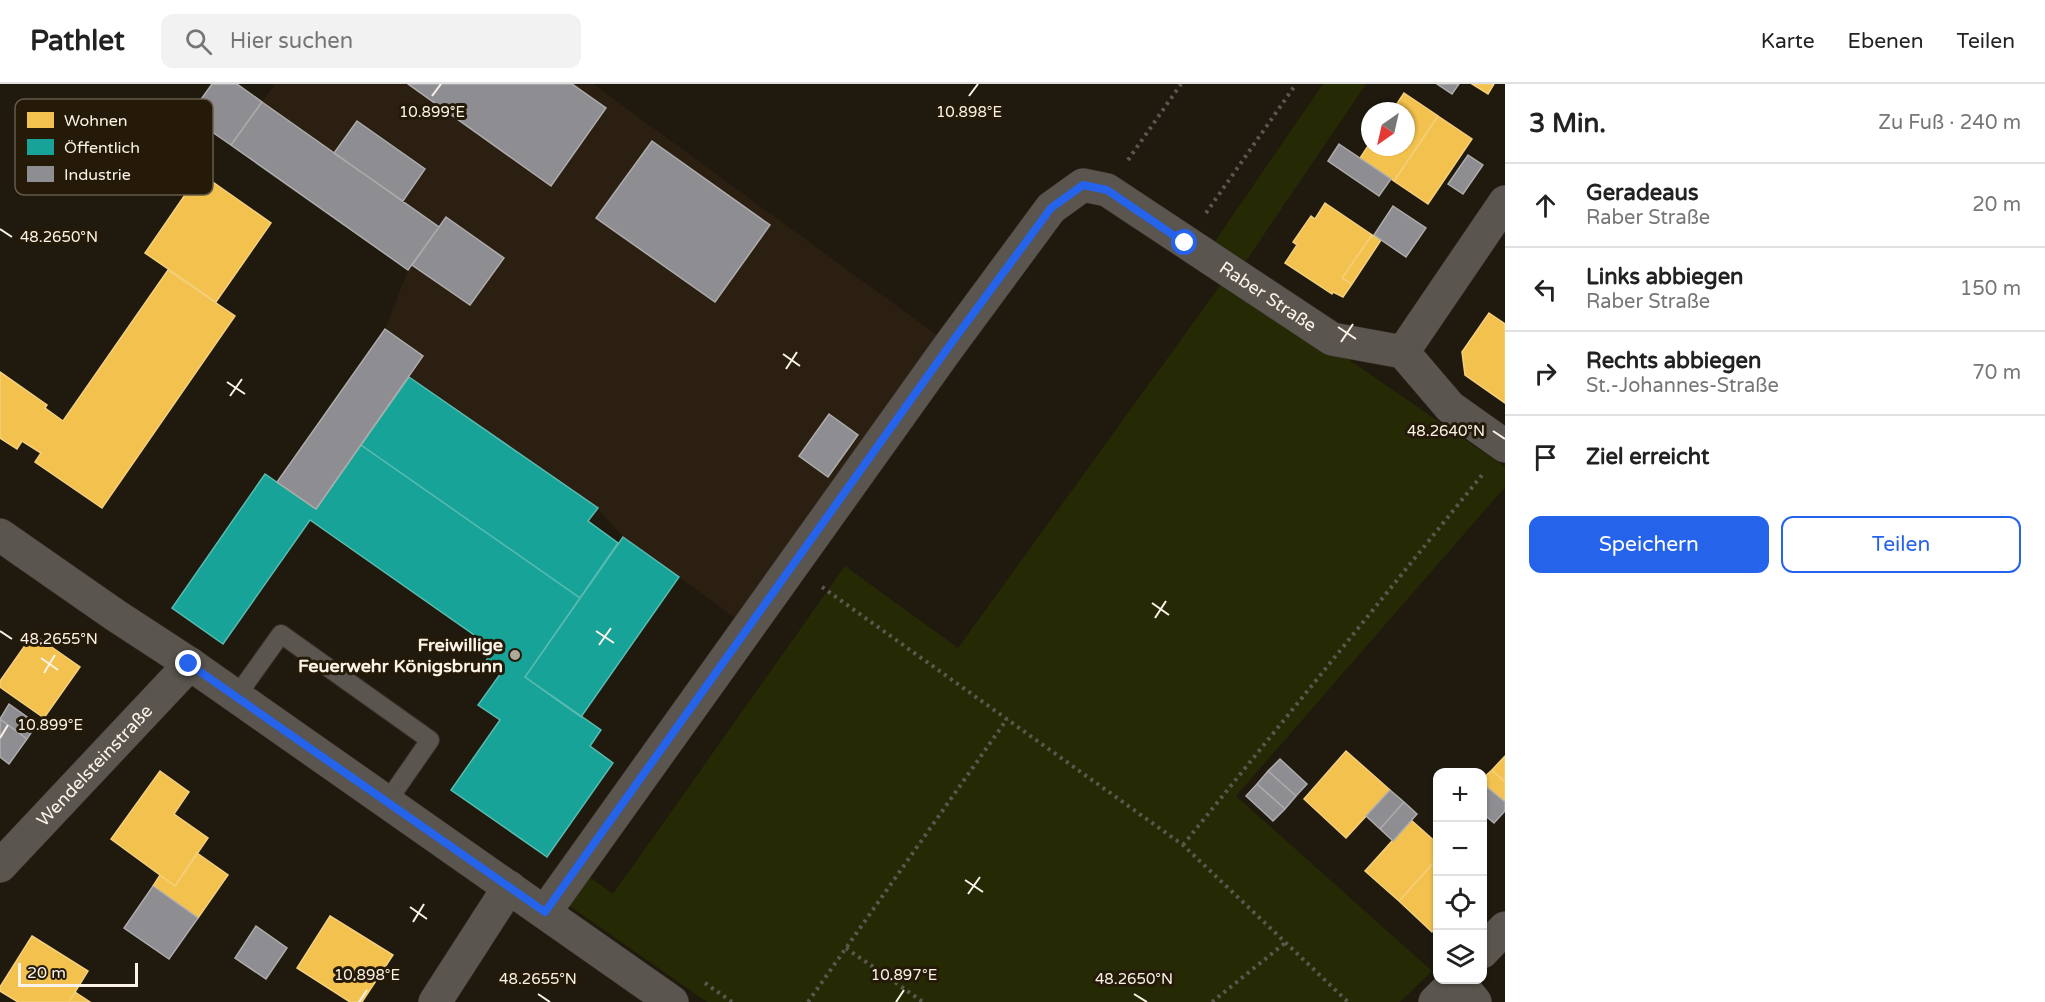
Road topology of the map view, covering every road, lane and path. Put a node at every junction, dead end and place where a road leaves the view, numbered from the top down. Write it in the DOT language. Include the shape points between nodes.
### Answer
graph roads {
  1 [pos="1181,84"];
  2 [pos="1296,84"];
  3 [pos="1107,190"];
  4 [pos="1505,202"];
  5 [pos="1185,243"];
  6 [pos="1403,352"];
  7 [pos="1504,446"];
  8 [pos="0,535"];
  9 [pos="793,566"];
  10 [pos="189,664"];
  11 [pos="236,697"];
  12 [pos="1007,719"];
  13 [pos="387,802"];
  14 [pos="1183,845"];
  15 [pos="0,867"];
  16 [pos="509,887"];
  17 [pos="545,912"];
  18 [pos="1505,928"];
  19 [pos="1285,943"];
  20 [pos="1487,947"];
  21 [pos="846,948"];
  22 [pos="1453,984"];
  23 [pos="1460,984"];
  24 [pos="435,1002"];
  25 [pos="672,1002"];
  26 [pos="808,1002"];
  27 [pos="923,1002"];
  28 [pos="1212,1002"];
  29 [pos="1348,1002"];
  30 [pos="1435,1002"];
  31 [pos="1475,1002"];
  1 -- 3 [label="path"];
  2 -- 5 [label="path"];
  3 -- 5 [label="street, Raber Straße"];
  3 -- 9 [label="street" via="1083,185 1051,208"];
  4 -- 6 [label="street"];
  5 -- 6 [label="street, Raber Straße" via="1332,339"];
  6 -- 7 [label="street" via="1449,407"];
  7 -- 14 [label="path"];
  8 -- 10 [label="street"];
  9 -- 12 [label="path"];
  9 -- 17 [label="street"];
  10 -- 11 [label="street"];
  10 -- 15 [label="street, Wendelsteinstraße"];
  11 -- 13 [label="street"];
  11 -- 13 [label="lane" via="281,634 430,741"];
  12 -- 14 [label="path"];
  12 -- 21 [label="path"];
  13 -- 16 [label="street"];
  14 -- 19 [label="path"];
  16 -- 17 [label="street"];
  16 -- 24 [label="street"];
  17 -- 25 [label="street"];
  18 -- 20 [label="street"];
  19 -- 28 [label="path"];
  19 -- 29 [label="path"];
  21 -- 26 [label="path"];
  21 -- 27 [label="path"];
  22 -- 30 [label="street"];
  23 -- 31 [label="street"];
}
